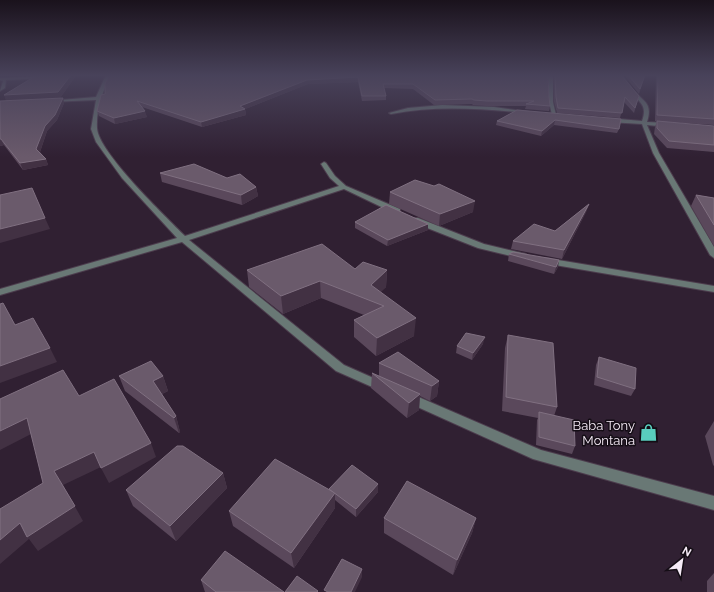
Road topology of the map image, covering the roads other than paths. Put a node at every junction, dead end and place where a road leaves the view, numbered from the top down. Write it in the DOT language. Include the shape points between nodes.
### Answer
graph roads {
  1 [pos="97,103"];
  2 [pos="551,103"];
  3 [pos="645,103"];
  4 [pos="391,113"];
  5 [pos="531,113"];
  6 [pos="546,114"];
  7 [pos="554,115"];
  8 [pos="561,116"];
  9 [pos="599,119"];
  10 [pos="644,123"];
  11 [pos="675,125"];
  12 [pos="324,164"];
  13 [pos="344,187"];
  14 [pos="183,239"];
  15 [pos="714,254"];
  16 [pos="714,289"];
  17 [pos="0,292"];
  18 [pos="714,503"];
  1 -- 14 [label="street" via="94,129 99,142 124,177"];
  2 -- 7 [label="street"];
  3 -- 10 [label="street" via="647,114"];
  4 -- 5 [label="street" via="415,108 440,107 487,108"];
  6 -- 7 [label="street"];
  7 -- 8 [label="street"];
  9 -- 10 [label="street"];
  10 -- 11 [label="street"];
  10 -- 15 [label="street" via="656,153"];
  12 -- 13 [label="street" via="332,177"];
  13 -- 14 [label="street"];
  13 -- 16 [label="street" via="444,232 497,252"];
  14 -- 17 [label="street"];
  14 -- 18 [label="street" via="340,368 538,455"];
}
